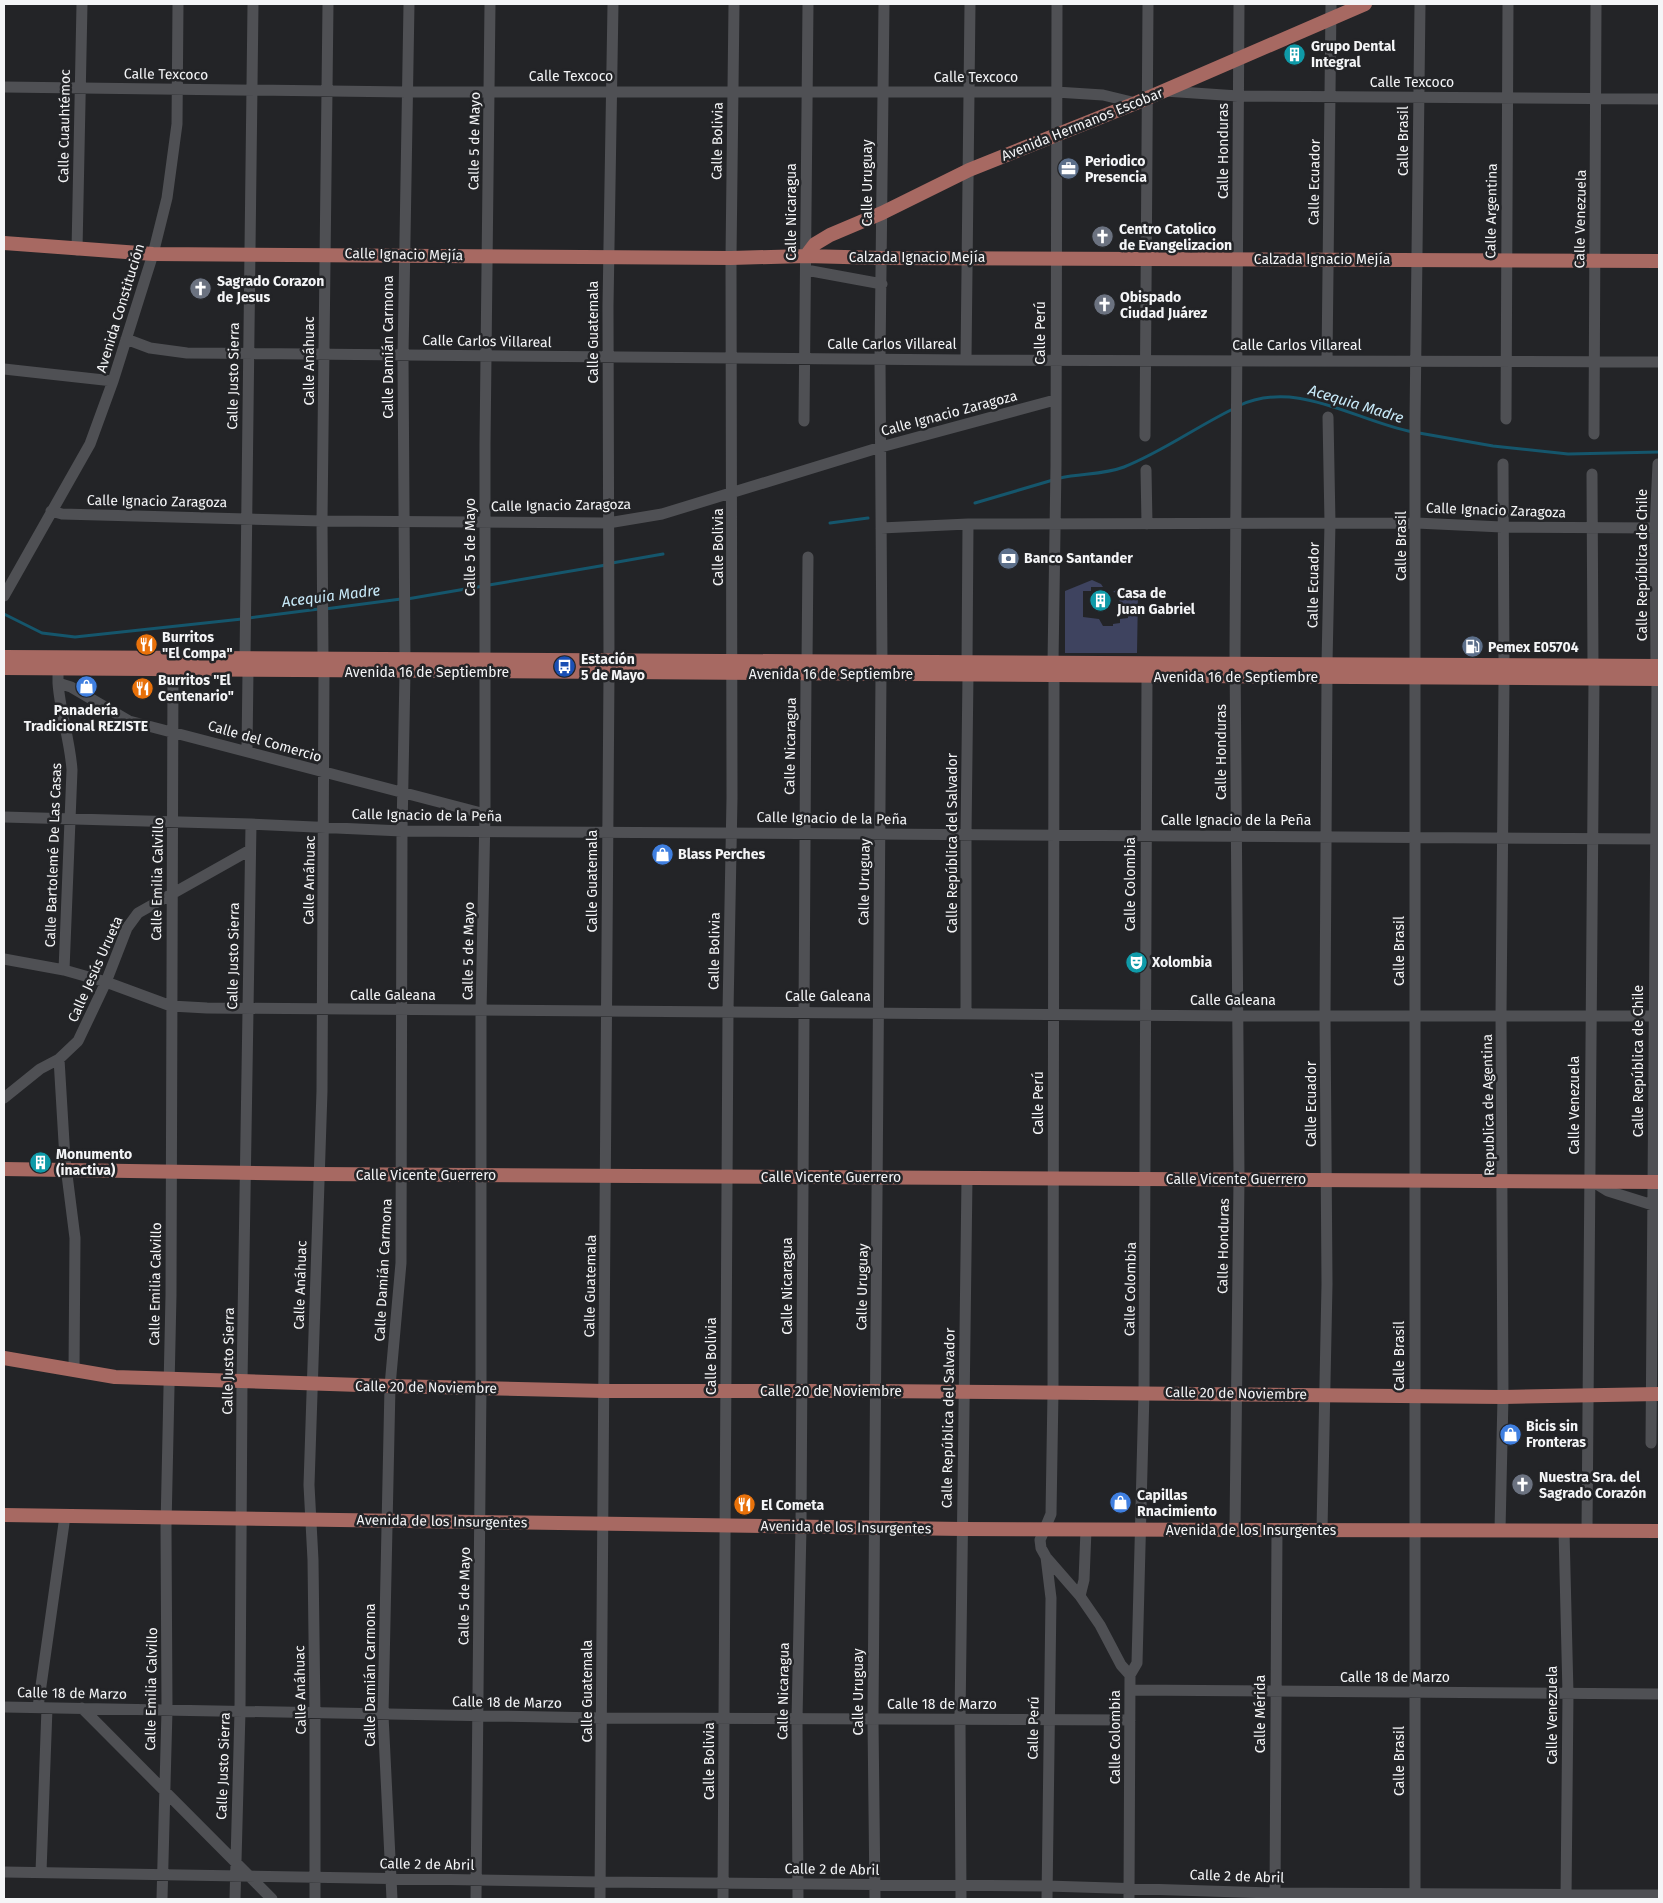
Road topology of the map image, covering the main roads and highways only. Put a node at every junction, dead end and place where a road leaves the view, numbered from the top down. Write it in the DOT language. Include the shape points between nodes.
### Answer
graph roads {
  1 [pos="1365,4"];
  2 [pos="1331,11"];
  3 [pos="4,243"];
  4 [pos="806,256"];
  5 [pos="1659,261"];
  6 [pos="4,656"];
  7 [pos="246,665"];
  8 [pos="4,668"];
  9 [pos="1054,669"];
  10 [pos="1236,670"];
  11 [pos="1327,670"];
  12 [pos="1593,672"];
  13 [pos="1658,673"];
  14 [pos="4,1169"];
  15 [pos="1657,1182"];
  16 [pos="4,1358"];
  17 [pos="1655,1394"];
  18 [pos="4,1515"];
  19 [pos="1659,1531"];
  1 -- 2 [label="main road, Avenida Hermanos Escobar"];
  2 -- 4 [label="main road, Avenida Hermanos Escobar" via="1165,91 969,170 882,213 830,234"];
  3 -- 4 [label="main road, Calle Ignacio Mejía" via="153,254"];
  4 -- 5 [label="main road, Calzada Ignacio Mejía"];
  6 -- 7 [label="main road, Avenida 16 de Septiembre"];
  7 -- 8 [label="main road, Avenida 16 de Septiembre" via="173,669"];
  7 -- 9 [label="main road, Avenida 16 de Septiembre"];
  9 -- 10 [label="main road, Avenida 16 de Septiembre"];
  9 -- 10 [label="main road, Avenida 16 de Septiembre" via="1147,676"];
  10 -- 11 [label="main road, Avenida 16 de Septiembre"];
  11 -- 12 [label="main road, Avenida 16 de Septiembre" via="1416,663 1504,664"];
  11 -- 12 [label="main road, Avenida 16 de Septiembre" via="1415,678 1504,679"];
  12 -- 13 [label="main road, Avenida 16 de Septiembre"];
  14 -- 15 [label="main road, Calle Vicente Guerrero" via="402,1175"];
  16 -- 17 [label="main road, Calle 20 de Noviembre" via="115,1377 168,1380 604,1391 1144,1392 1503,1397"];
  18 -- 19 [label="main road, Avenida de los Insurgentes" via="962,1529"];
}
